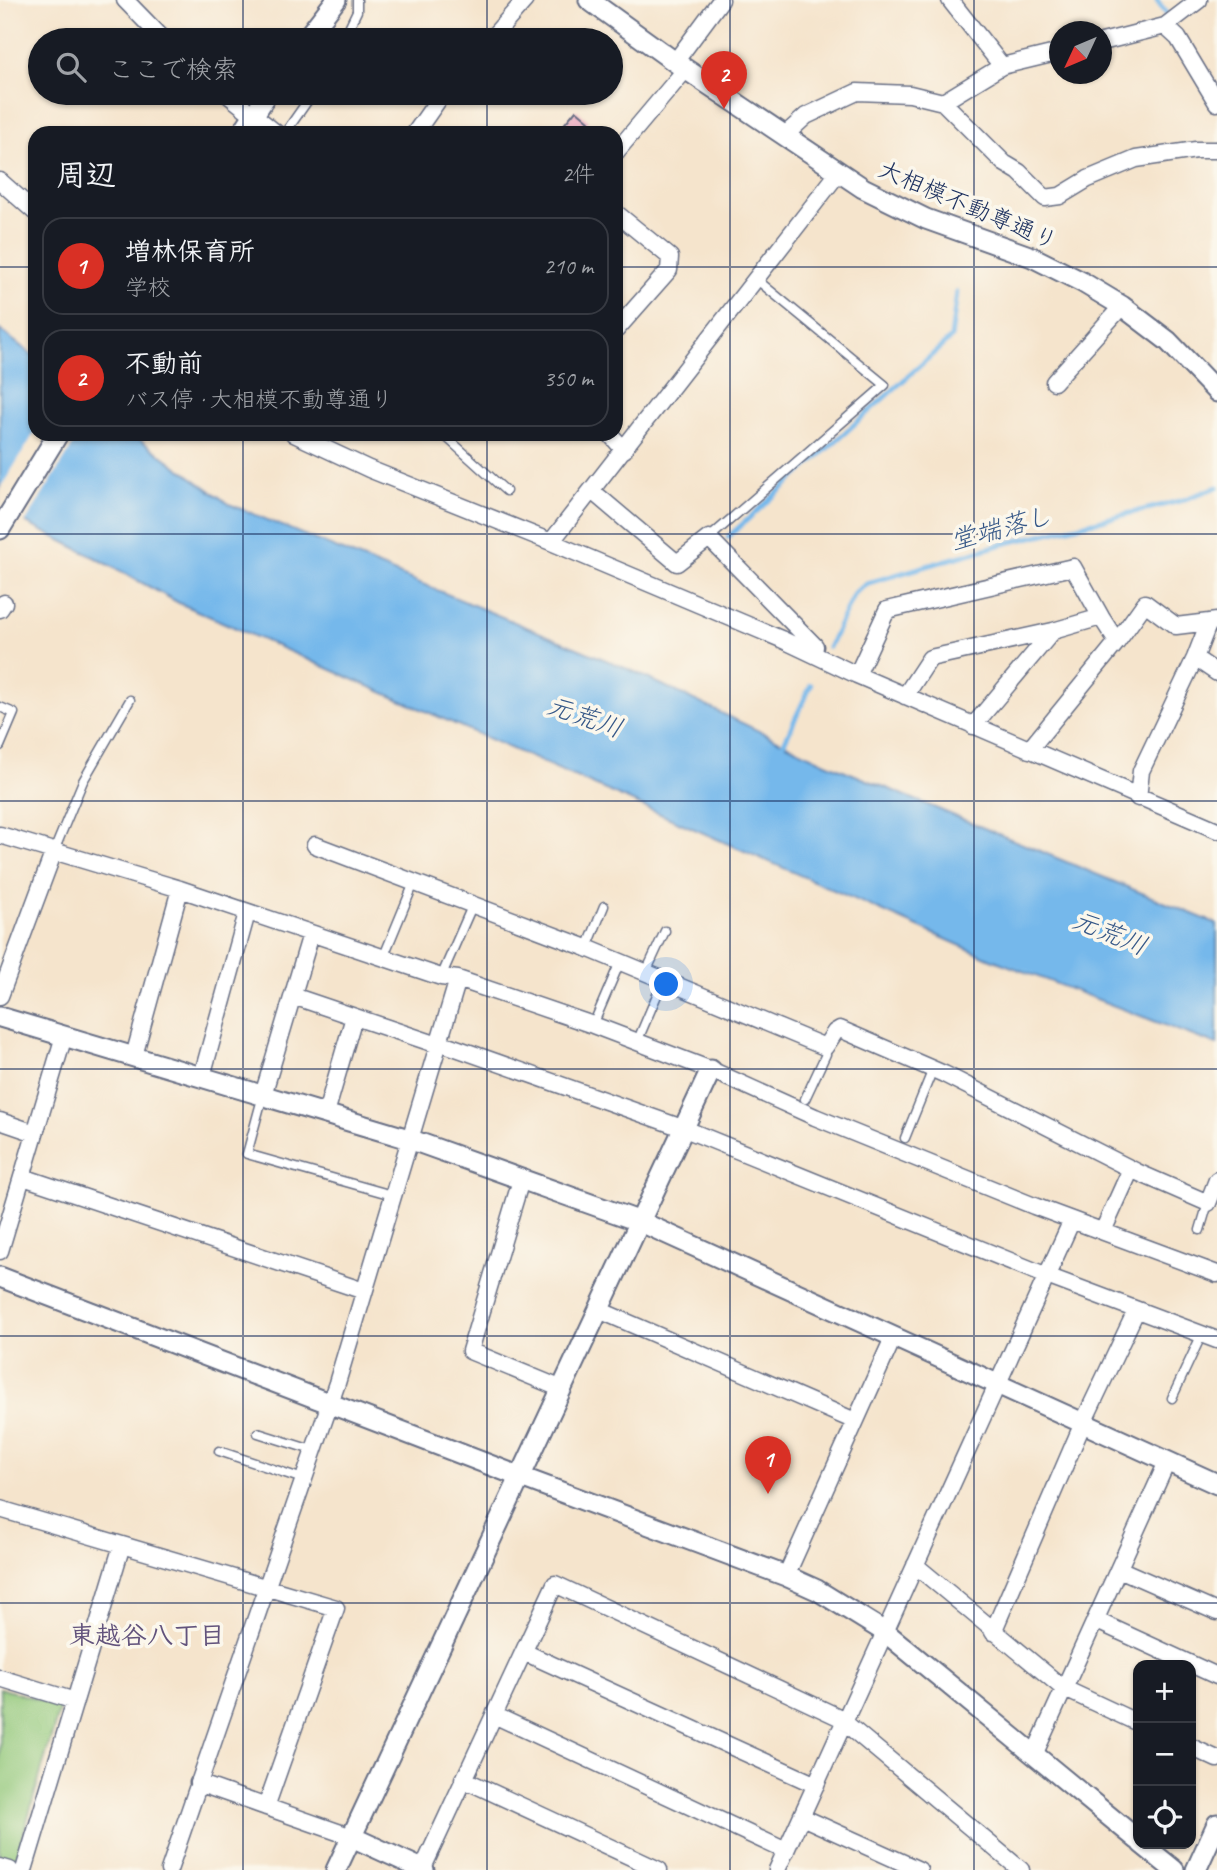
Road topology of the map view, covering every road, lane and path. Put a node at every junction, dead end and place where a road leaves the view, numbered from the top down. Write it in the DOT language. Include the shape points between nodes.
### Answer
graph roads {
  1 [pos="125,0"];
  2 [pos="336,0"];
  3 [pos="357,0"];
  4 [pos="526,0"];
  5 [pos="589,0"];
  6 [pos="721,0"];
  7 [pos="950,0"];
  8 [pos="1199,0"];
  9 [pos="1165,26"];
  10 [pos="152,28"];
  11 [pos="314,28"];
  12 [pos="349,28"];
  13 [pos="501,28"];
  14 [pos="1112,39"];
  15 [pos="1049,54"];
  16 [pos="681,65"];
  17 [pos="1002,66"];
  18 [pos="943,102"];
  19 [pos="1217,103"];
  20 [pos="242,105"];
  21 [pos="260,105"];
  22 [pos="305,105"];
  23 [pos="435,105"];
  24 [pos="254,114"];
  25 [pos="246,126"];
  26 [pos="268,126"];
  27 [pos="290,126"];
  28 [pos="420,126"];
  29 [pos="785,135"];
  30 [pos="623,143"];
  31 [pos="1217,150"];
  32 [pos="839,173"];
  33 [pos="0,181"];
  34 [pos="28,206"];
  35 [pos="623,219"];
  36 [pos="756,279"];
  37 [pos="1122,306"];
  38 [pos="623,322"];
  39 [pos="1054,382"];
  40 [pos="1217,391"];
  41 [pos="54,441"];
  42 [pos="309,441"];
  43 [pos="451,441"];
  44 [pos="616,441"];
  45 [pos="624,450"];
  46 [pos="506,491"];
  47 [pos="592,491"];
  48 [pos="0,529"];
  49 [pos="709,538"];
  50 [pos="551,542"];
  51 [pos="1101,617"];
  52 [pos="1213,622"];
  53 [pos="1053,631"];
  54 [pos="1117,642"];
  55 [pos="814,654"];
  56 [pos="1195,657"];
  57 [pos="1217,673"];
  58 [pos="857,675"];
  59 [pos="905,696"];
  60 [pos="130,700"];
  61 [pos="0,707"];
  62 [pos="972,726"];
  63 [pos="0,746"];
  64 [pos="1029,750"];
  65 [pos="1140,771"];
  66 [pos="1119,789"];
  67 [pos="1138,798"];
  68 [pos="1216,827"];
  69 [pos="0,835"];
  70 [pos="315,845"];
  71 [pos="54,851"];
  72 [pos="414,883"];
  73 [pos="180,889"];
  74 [pos="473,904"];
  75 [pos="604,906"];
  76 [pos="247,913"];
  77 [pos="665,930"];
  78 [pos="311,934"];
  79 [pos="587,948"];
  80 [pos="383,958"];
  81 [pos="620,962"];
  82 [pos="646,972"];
  83 [pos="441,977"];
  84 [pos="458,979"];
  85 [pos="663,981"];
  86 [pos="0,996"];
  87 [pos="293,996"];
  88 [pos="0,1017"];
  89 [pos="354,1017"];
  90 [pos="593,1025"];
  91 [pos="64,1036"];
  92 [pos="637,1042"];
  93 [pos="438,1043"];
  94 [pos="826,1045"];
  95 [pos="134,1056"];
  96 [pos="933,1069"];
  97 [pos="711,1070"];
  98 [pos="202,1076"];
  99 [pos="263,1095"];
  100 [pos="805,1099"];
  101 [pos="326,1113"];
  102 [pos="0,1121"];
  103 [pos="685,1129"];
  104 [pos="35,1133"];
  105 [pos="905,1138"];
  106 [pos="409,1139"];
  107 [pos="1131,1169"];
  108 [pos="23,1177"];
  109 [pos="521,1180"];
  110 [pos="1217,1180"];
  111 [pos="392,1195"];
  112 [pos="1208,1203"];
  113 [pos="1072,1220"];
  114 [pos="641,1222"];
  115 [pos="1200,1230"];
  116 [pos="1103,1231"];
  117 [pos="0,1251"];
  118 [pos="1217,1273"];
  119 [pos="1047,1276"];
  120 [pos="0,1277"];
  121 [pos="364,1291"];
  122 [pos="599,1310"];
  123 [pos="1136,1311"];
  124 [pos="1209,1337"];
  125 [pos="893,1338"];
  126 [pos="998,1384"];
  127 [pos="562,1389"];
  128 [pos="1172,1398"];
  129 [pos="329,1403"];
  130 [pos="855,1421"];
  131 [pos="1083,1423"];
  132 [pos="258,1433"];
  133 [pos="312,1450"];
  134 [pos="219,1451"];
  135 [pos="1167,1462"];
  136 [pos="521,1477"];
  137 [pos="303,1479"];
  138 [pos="1217,1484"];
  139 [pos="0,1509"];
  140 [pos="122,1545"];
  141 [pos="915,1565"];
  142 [pos="1119,1569"];
  143 [pos="786,1576"];
  144 [pos="266,1587"];
  145 [pos="1217,1612"];
  146 [pos="1095,1620"];
  147 [pos="886,1632"];
  148 [pos="993,1632"];
  149 [pos="524,1652"];
  150 [pos="1217,1676"];
  151 [pos="0,1678"];
  152 [pos="1063,1688"];
  153 [pos="75,1701"];
  154 [pos="494,1714"];
  155 [pos="845,1721"];
  156 [pos="1133,1721"];
  157 [pos="1196,1749"];
  158 [pos="1034,1755"];
  159 [pos="1217,1759"];
  160 [pos="463,1779"];
  161 [pos="198,1783"];
  162 [pos="816,1786"];
  163 [pos="266,1807"];
  164 [pos="802,1817"];
  165 [pos="1217,1824"];
  166 [pos="1133,1836"];
  167 [pos="352,1837"];
  168 [pos="1148,1849"];
  169 [pos="786,1851"];
  170 [pos="1002,1853"];
  171 [pos="0,1867"];
  172 [pos="10,1870"];
  173 [pos="24,1870"];
  174 [pos="169,1870"];
  175 [pos="336,1870"];
  176 [pos="423,1870"];
  177 [pos="659,1870"];
  178 [pos="777,1870"];
  179 [pos="919,1870"];
  180 [pos="994,1870"];
  181 [pos="1021,1870"];
  182 [pos="1174,1870"];
  183 [pos="1196,1870"];
  1 -- 10 [label="street"];
  2 -- 11 [label="street"];
  3 -- 12 [label="lane"];
  4 -- 13 [label="street"];
  5 -- 16 [label="street, 大相模不動尊通り"];
  6 -- 16 [label="street"];
  7 -- 17 [label="street"];
  8 -- 9 [label="street"];
  9 -- 14 [label="street"];
  9 -- 19 [label="street" via="1178,38"];
  15 -- 17 [label="street"];
  16 -- 29 [label="street, 大相模不動尊通り"];
  16 -- 30 [label="street"];
  17 -- 18 [label="street"];
  18 -- 29 [label="street" via="910,94 857,92 806,116"];
  18 -- 31 [label="street" via="1045,198 1059,196 1136,159"];
  20 -- 24 [label="street"];
  21 -- 24 [label="street"];
  22 -- 27 [label="lane"];
  23 -- 28 [label="street"];
  24 -- 25 [label="street"];
  24 -- 26 [label="street"];
  29 -- 32 [label="street, 大相模不動尊通り"];
  32 -- 36 [label="street"];
  32 -- 37 [label="street, 大相模不動尊通り" via="926,219 1032,257"];
  33 -- 34 [label="street"];
  35 -- 38 [label="street" via="670,257 669,270"];
  36 -- 45 [label="street"];
  36 -- 49 [label="lane" via="884,385"];
  37 -- 39 [label="street"];
  37 -- 40 [label="street, 大相模不動尊通り" via="1168,341"];
  41 -- 48 [label="street"];
  42 -- 50 [label="street"];
  43 -- 46 [label="lane"];
  44 -- 45 [label="street"];
  45 -- 47 [label="street"];
  47 -- 49 [label="street" via="677,563"];
  47 -- 50 [label="street"];
  49 -- 55 [label="street" via="816,646"];
  50 -- 55 [label="street"];
  51 -- 53 [label="street"];
  51 -- 54 [label="street"];
  51 -- 58 [label="street" via="1073,567 887,610"];
  52 -- 54 [label="street" via="1176,625 1145,603"];
  52 -- 56 [label="street"];
  53 -- 59 [label="street" via="930,658"];
  53 -- 62 [label="street"];
  54 -- 64 [label="street"];
  55 -- 58 [label="street"];
  56 -- 57 [label="street"];
  56 -- 65 [label="street"];
  58 -- 59 [label="street"];
  59 -- 62 [label="street"];
  60 -- 71 [label="lane" via="83,781"];
  61 -- 63 [label="lane" via="14,713"];
  62 -- 64 [label="street"];
  64 -- 66 [label="street"];
  65 -- 66 [label="street"];
  65 -- 67 [label="street"];
  66 -- 67 [label="street"];
  67 -- 68 [label="street"];
  69 -- 71 [label="street"];
  70 -- 72 [label="street"];
  71 -- 73 [label="street"];
  71 -- 86 [label="street"];
  72 -- 74 [label="street"];
  72 -- 80 [label="lane"];
  73 -- 76 [label="street"];
  73 -- 95 [label="street"];
  74 -- 79 [label="street"];
  74 -- 83 [label="lane"];
  75 -- 79 [label="lane"];
  76 -- 78 [label="street"];
  76 -- 98 [label="street"];
  77 -- 82 [label="lane"];
  78 -- 80 [label="street"];
  78 -- 87 [label="street"];
  79 -- 81 [label="street"];
  80 -- 83 [label="street"];
  81 -- 82 [label="street"];
  81 -- 90 [label="lane"];
  82 -- 85 [label="street"];
  83 -- 84 [label="street"];
  84 -- 90 [label="street"];
  84 -- 93 [label="street"];
  85 -- 92 [label="lane"];
  85 -- 94 [label="street"];
  87 -- 89 [label="street"];
  87 -- 99 [label="street"];
  88 -- 91 [label="street"];
  89 -- 93 [label="street"];
  89 -- 101 [label="street"];
  90 -- 92 [label="street"];
  91 -- 95 [label="street"];
  91 -- 104 [label="street"];
  92 -- 97 [label="street"];
  93 -- 103 [label="street"];
  93 -- 106 [label="street"];
  94 -- 96 [label="street" via="841,1029"];
  94 -- 100 [label="lane"];
  95 -- 98 [label="street"];
  96 -- 105 [label="lane"];
  96 -- 107 [label="street"];
  97 -- 103 [label="street"];
  97 -- 113 [label="street" via="825,1122"];
  98 -- 99 [label="street"];
  99 -- 101 [label="street"];
  99 -- 111 [label="lane" via="247,1154"];
  101 -- 106 [label="street"];
  102 -- 104 [label="street"];
  103 -- 114 [label="street"];
  103 -- 119 [label="street"];
  104 -- 108 [label="street"];
  106 -- 109 [label="street"];
  106 -- 111 [label="street"];
  107 -- 112 [label="street"];
  107 -- 116 [label="street"];
  108 -- 117 [label="street"];
  108 -- 121 [label="street"];
  109 -- 114 [label="street"];
  109 -- 127 [label="street" via="470,1351"];
  110 -- 112 [label="street"];
  111 -- 121 [label="street"];
  112 -- 115 [label="lane"];
  113 -- 116 [label="street"];
  113 -- 119 [label="street"];
  114 -- 122 [label="street"];
  114 -- 125 [label="street"];
  116 -- 118 [label="street"];
  119 -- 123 [label="street"];
  119 -- 126 [label="street"];
  120 -- 129 [label="street"];
  121 -- 129 [label="street"];
  122 -- 127 [label="street"];
  122 -- 130 [label="street"];
  123 -- 124 [label="street"];
  123 -- 131 [label="street"];
  124 -- 128 [label="lane"];
  125 -- 126 [label="street"];
  125 -- 130 [label="street"];
  126 -- 131 [label="street"];
  126 -- 141 [label="street"];
  127 -- 136 [label="street"];
  129 -- 133 [label="street"];
  129 -- 136 [label="street"];
  130 -- 143 [label="street"];
  131 -- 135 [label="street"];
  131 -- 148 [label="street"];
  132 -- 133 [label="lane"];
  133 -- 137 [label="street"];
  134 -- 137 [label="lane"];
  135 -- 138 [label="street"];
  135 -- 142 [label="street"];
  136 -- 143 [label="street"];
  136 -- 167 [label="street"];
  137 -- 144 [label="street"];
  139 -- 140 [label="street"];
  140 -- 144 [label="street"];
  140 -- 153 [label="street"];
  141 -- 147 [label="street"];
  141 -- 148 [label="street"];
  142 -- 145 [label="street"];
  142 -- 146 [label="street"];
  143 -- 147 [label="street"];
  144 -- 161 [label="street"];
  144 -- 163 [label="street" via="336,1608"];
  146 -- 150 [label="street"];
  146 -- 152 [label="street"];
  147 -- 155 [label="street"];
  147 -- 158 [label="street"];
  148 -- 152 [label="street"];
  149 -- 154 [label="street"];
  149 -- 155 [label="street" via="555,1584"];
  149 -- 162 [label="street"];
  151 -- 153 [label="street"];
  152 -- 156 [label="street"];
  152 -- 158 [label="street"];
  153 -- 173 [label="street"];
  154 -- 160 [label="street"];
  154 -- 169 [label="street"];
  155 -- 162 [label="street"];
  155 -- 170 [label="street"];
  157 -- 159 [label="street"];
  158 -- 166 [label="street"];
  160 -- 176 [label="street"];
  160 -- 177 [label="street"];
  161 -- 163 [label="street"];
  161 -- 174 [label="street"];
  162 -- 164 [label="street"];
  163 -- 167 [label="street"];
  164 -- 169 [label="street"];
  164 -- 179 [label="street"];
  165 -- 183 [label="street"];
  167 -- 175 [label="street"];
  167 -- 176 [label="street"];
  168 -- 182 [label="street"];
  169 -- 178 [label="street"];
  170 -- 180 [label="street"];
  170 -- 181 [label="street"];
  171 -- 172 [label="street"];
}
